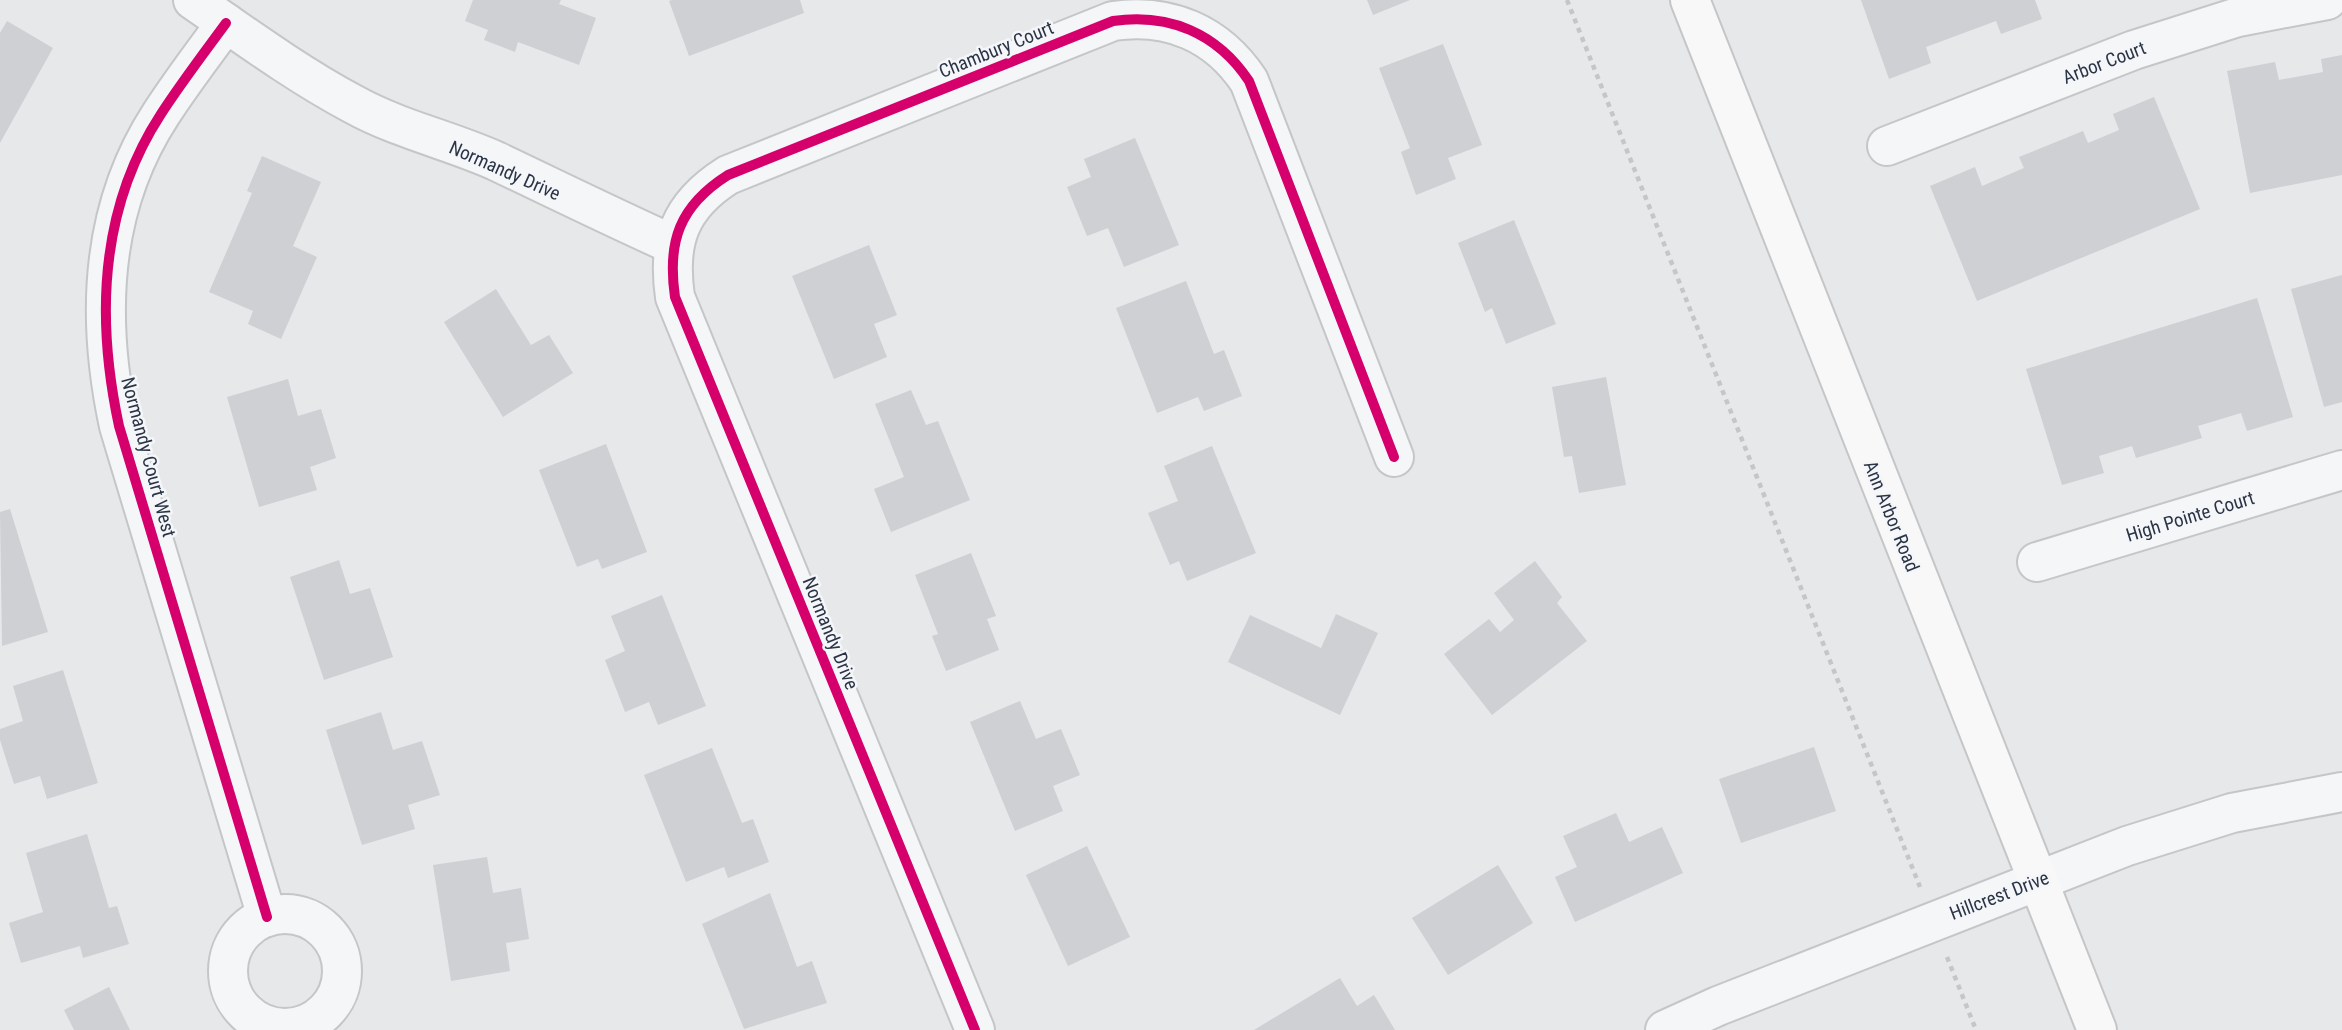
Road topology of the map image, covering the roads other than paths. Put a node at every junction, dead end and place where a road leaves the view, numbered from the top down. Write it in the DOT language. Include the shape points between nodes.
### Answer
graph roads {
  1 [pos="193,0"];
  2 [pos="1690,0"];
  3 [pos="2327,0"];
  4 [pos="226,23"];
  5 [pos="1887,146"];
  6 [pos="674,245"];
  7 [pos="1394,457"];
  8 [pos="2342,470"];
  9 [pos="2037,562"];
  10 [pos="2342,792"];
  11 [pos="2038,880"];
  12 [pos="267,917"];
  13 [pos="975,1030"];
  14 [pos="1665,1030"];
  15 [pos="2097,1030"];
  1 -- 4 [label="street, Normandy Drive"];
  2 -- 11 [label="main road, Ann Arbor Road"];
  3 -- 5 [label="street, Arbor Court" via="2238,17 2134,50"];
  4 -- 6 [label="street, Normandy Drive" via="355,106 495,161"];
  4 -- 12 [label="street, Normandy Court West" via="160,114 126,184 108,254 104,335 119,426"];
  6 -- 7 [label="street, Chambury Court" via="692,204 728,175 1113,21 1162,19 1202,33 1235,60 1249,81"];
  6 -- 13 [label="street, Normandy Drive" via="675,297"];
  8 -- 9 [label="street, High Pointe Court"];
  10 -- 11 [label="street, Hillcrest Drive" via="2232,813"];
  11 -- 14 [label="street, Hillcrest Drive"];
  11 -- 15 [label="main road, Ann Arbor Road"];
}
